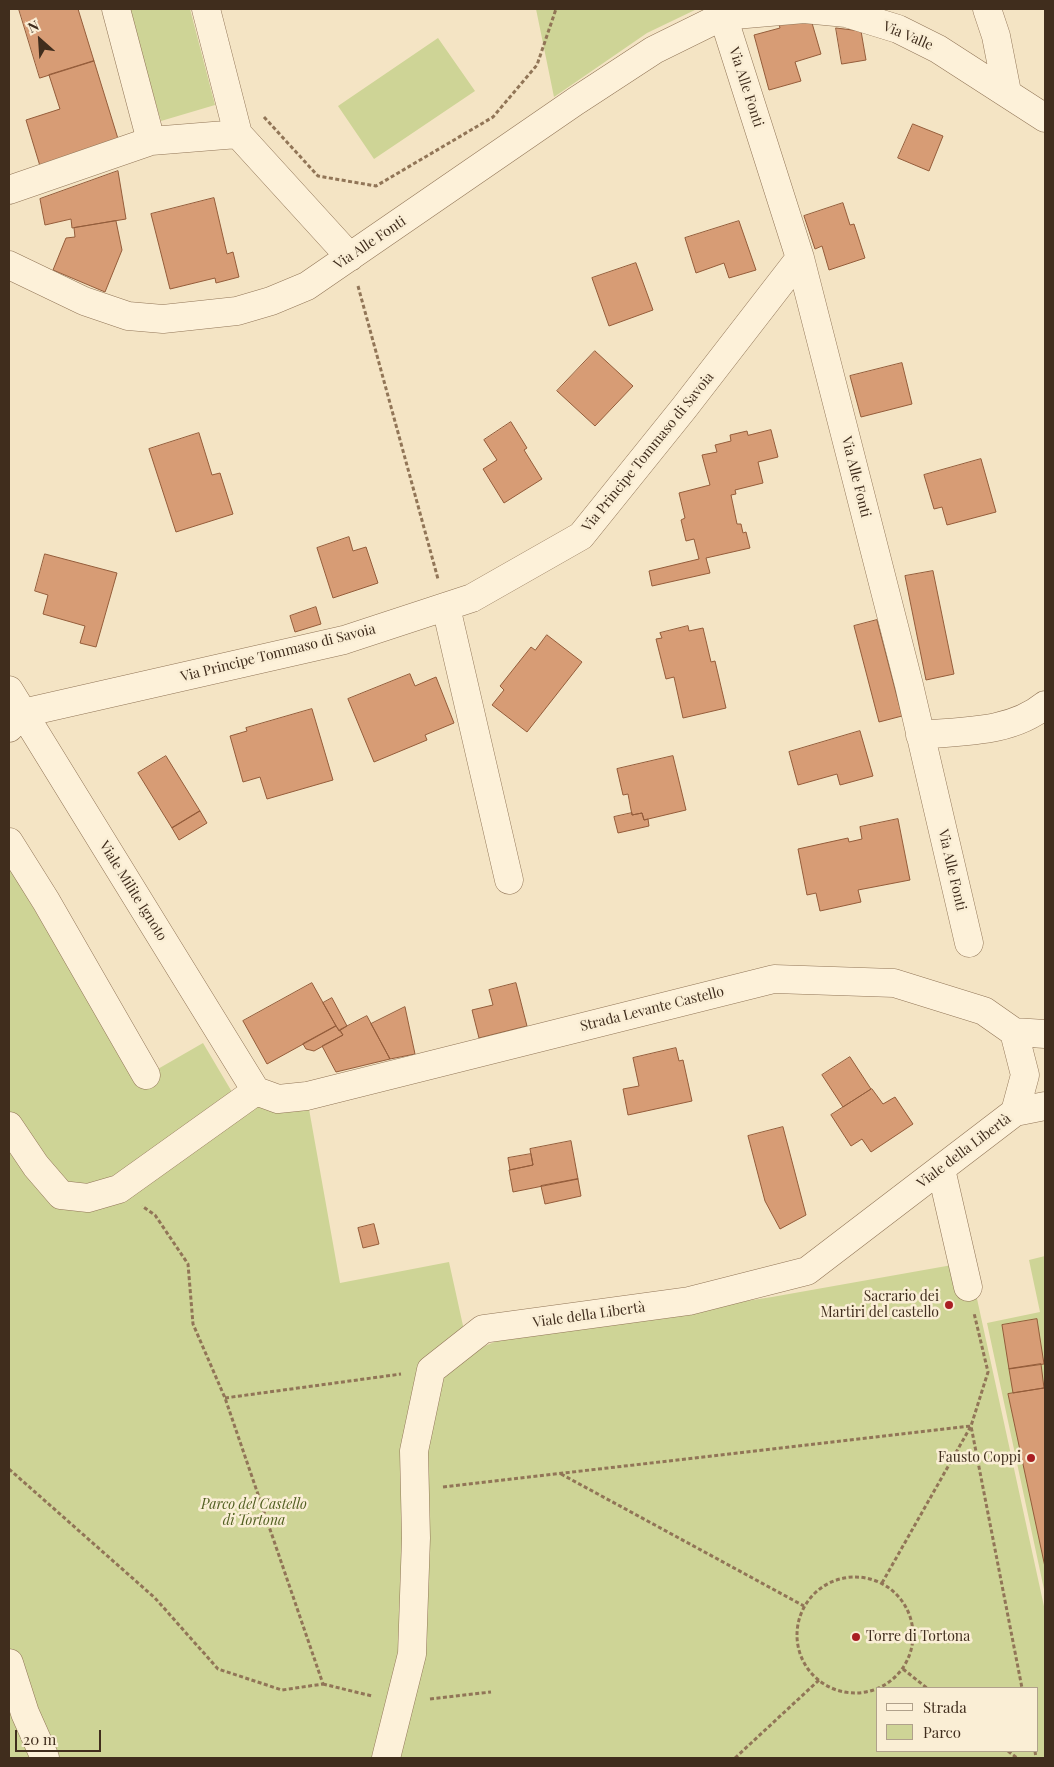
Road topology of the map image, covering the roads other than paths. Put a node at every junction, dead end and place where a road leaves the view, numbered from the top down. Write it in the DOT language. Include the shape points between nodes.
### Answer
graph roads {
  1 [pos="116,9"];
  2 [pos="206,9"];
  3 [pos="987,9"];
  4 [pos="723,16"];
  5 [pos="1007,92"];
  6 [pos="1045,118"];
  7 [pos="238,134"];
  8 [pos="152,141"];
  9 [pos="9,190"];
  10 [pos="350,257"];
  11 [pos="800,258"];
  12 [pos="9,265"];
  13 [pos="446,607"];
  14 [pos="1045,705"];
  15 [pos="14,710"];
  16 [pos="920,735"];
  17 [pos="9,842"];
  18 [pos="509,880"];
  19 [pos="969,943"];
  20 [pos="1014,1032"];
  21 [pos="1045,1034"];
  22 [pos="146,1075"];
  23 [pos="256,1091"];
  24 [pos="1045,1106"];
  25 [pos="1015,1112"];
  26 [pos="9,1126"];
  27 [pos="941,1169"];
  28 [pos="968,1287"];
  29 [pos="9,1663"];
  30 [pos="45,1758"];
  31 [pos="386,1758"];
  1 -- 8 [label="street"];
  2 -- 7 [label="street"];
  3 -- 5 [label="street"];
  4 -- 5 [label="street, Via Valle" via="804,9 846,13 922,41"];
  4 -- 10 [label="street, Via Alle Fonti" via="654,50"];
  4 -- 11 [label="street, Via Alle Fonti"];
  5 -- 6 [label="street, Via Valle"];
  7 -- 8 [label="street"];
  7 -- 10 [label="street"];
  8 -- 9 [label="street"];
  10 -- 12 [label="street, Via Alle Fonti" via="307,286 271,301 237,311 163,319 128,316 84,301"];
  11 -- 13 [label="street, Via Principe Tommaso di Savoia" via="581,536 472,598"];
  11 -- 16 [label="street, Via Alle Fonti"];
  13 -- 15 [label="street, Via Principe Tommaso di Savoia" via="344,640"];
  13 -- 18 [label="street"];
  14 -- 16 [label="street" via="1013,722 991,728"];
  15 -- 23 [label="street, Viale Milite Ignoto"];
  16 -- 19 [label="street, Via Alle Fonti"];
  17 -- 22 [label="street"];
  20 -- 21 [label="street"];
  20 -- 23 [label="street, Strada Levante Castello" via="984,1011 894,983 774,979 307,1096 278,1099"];
  20 -- 25 [label="street, Viale della Libertà" via="1026,1075"];
  23 -- 26 [label="street" via="119,1189 88,1198 61,1195 36,1166"];
  24 -- 25 [label="street"];
  25 -- 27 [label="street, Viale della Libertà"];
  27 -- 28 [label="street"];
  27 -- 31 [label="street, Viale della Libertà" via="807,1271 689,1301 483,1329 431,1370 414,1451 416,1538 412,1654"];
  29 -- 30 [label="street" via="25,1714"];
}
